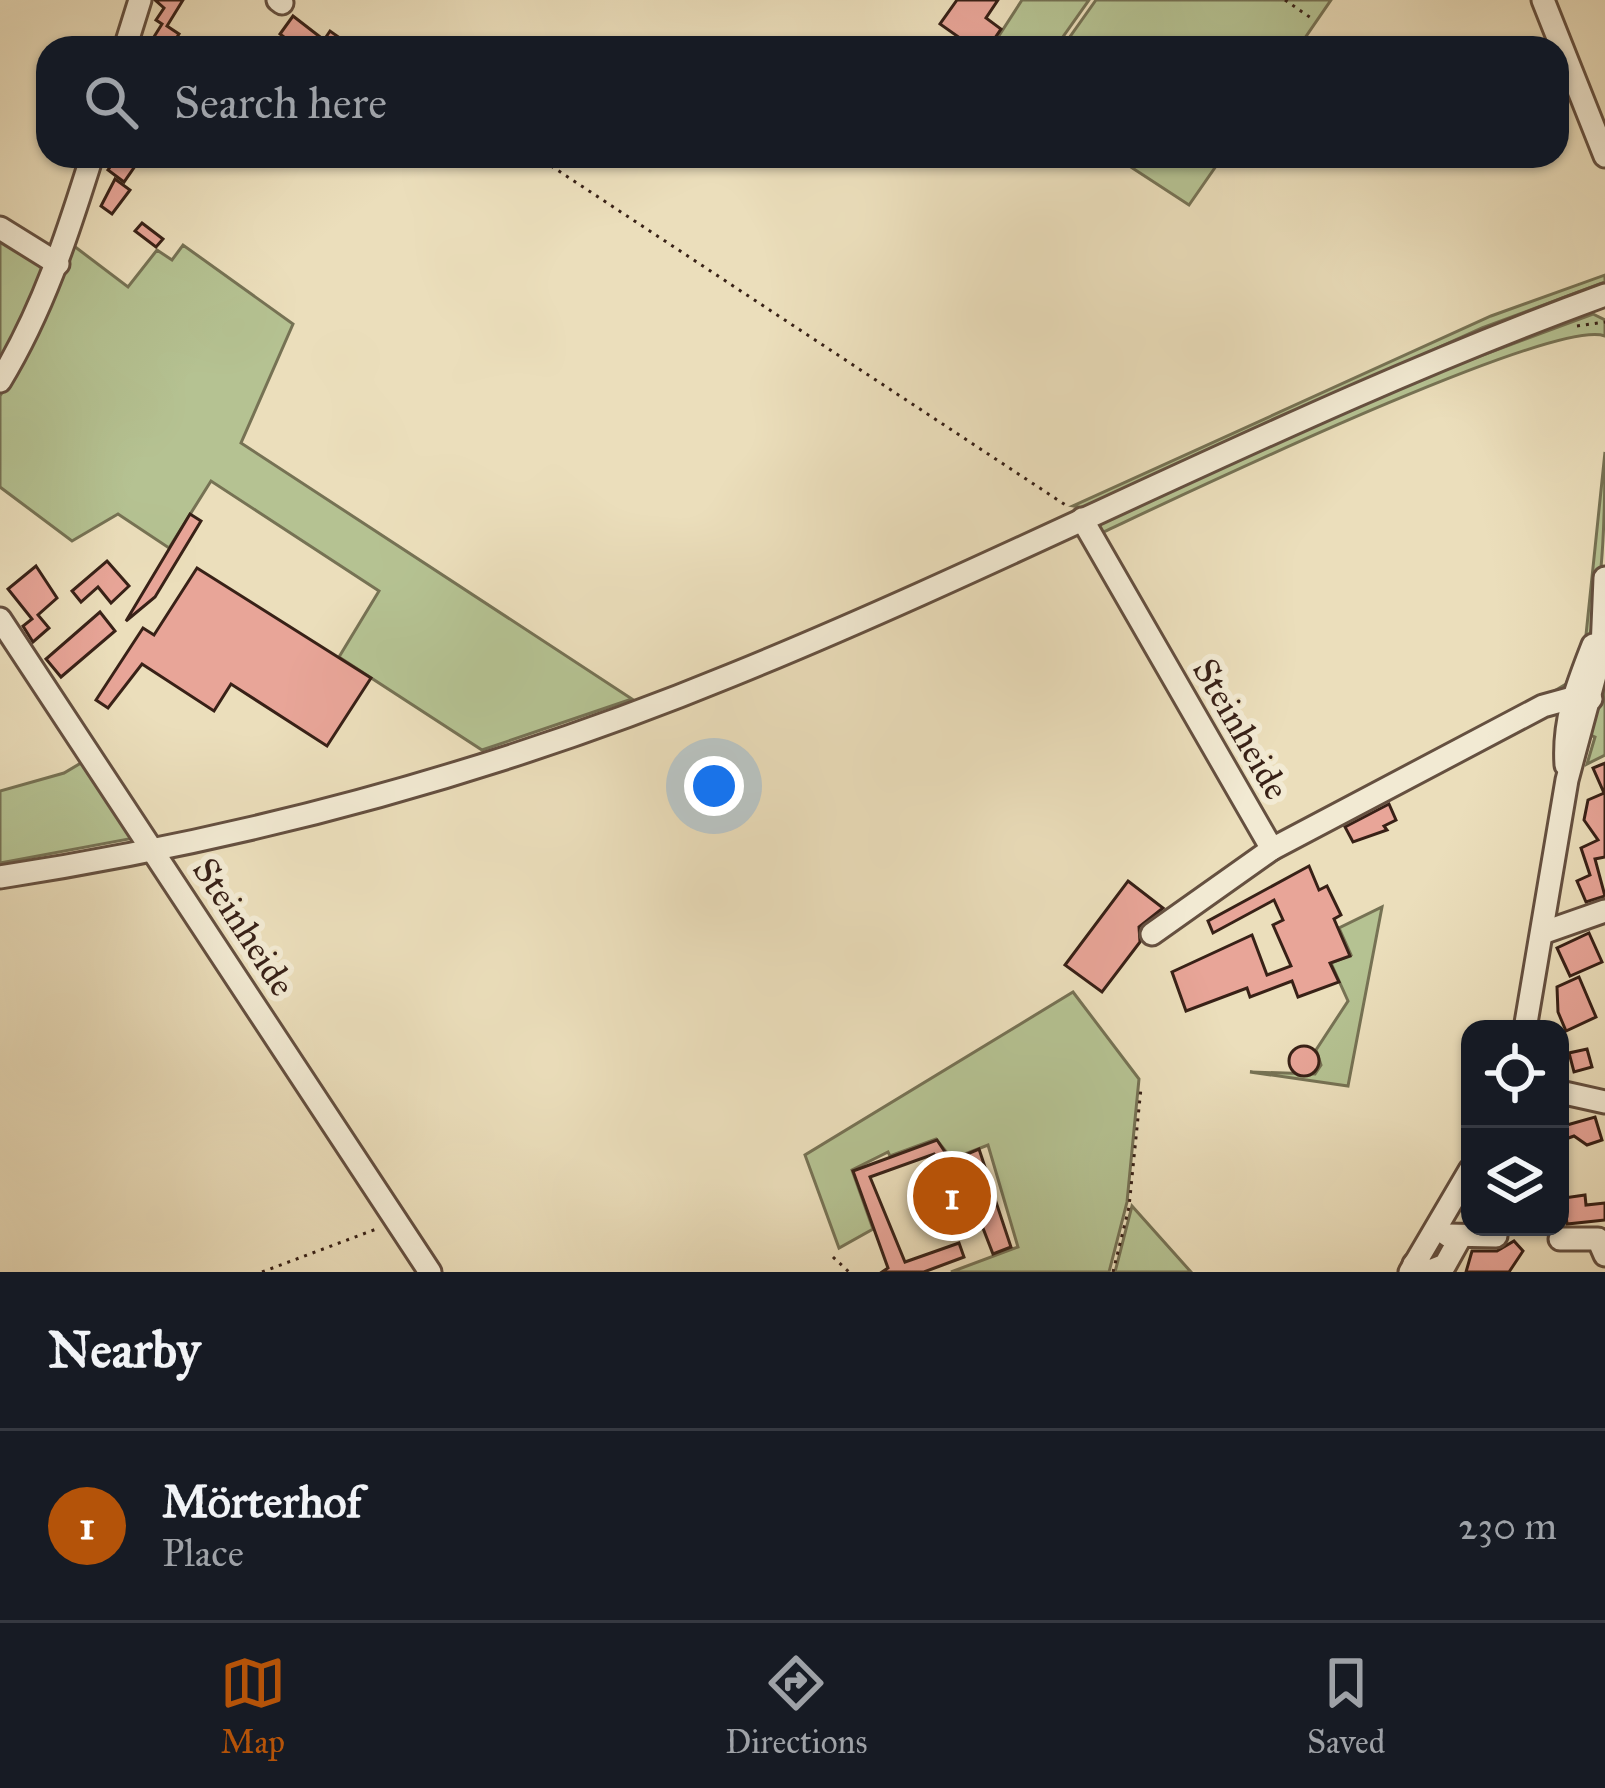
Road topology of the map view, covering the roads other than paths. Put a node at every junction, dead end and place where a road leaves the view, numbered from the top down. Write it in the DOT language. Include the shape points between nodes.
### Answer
graph roads {
  1 [pos="140,0"];
  2 [pos="1543,0"];
  3 [pos="129,36"];
  4 [pos="1557,36"];
  5 [pos="1569,65"];
  6 [pos="1605,156"];
  7 [pos="88,168"];
  8 [pos="0,228"];
  9 [pos="58,264"];
  10 [pos="1605,295"];
  11 [pos="0,381"];
  12 [pos="1082,520"];
  13 [pos="1605,578"];
  14 [pos="0,619"];
  15 [pos="1581,698"];
  16 [pos="1272,849"];
  17 [pos="156,851"];
  18 [pos="0,877"];
  19 [pos="1605,911"];
  20 [pos="1542,933"];
  21 [pos="1153,934"];
  22 [pos="1527,1020"];
  23 [pos="1569,1094"];
  24 [pos="1605,1102"];
  25 [pos="1461,1185"];
  26 [pos="1435,1229"];
  27 [pos="1496,1236"];
  28 [pos="1460,1238"];
  29 [pos="1559,1239"];
  30 [pos="1605,1255"];
  31 [pos="1605,1265"];
  32 [pos="1412,1268"];
  33 [pos="430,1272"];
  34 [pos="1597,1272"];
  1 -- 3 [label="street"];
  2 -- 4 [label="street"];
  5 -- 6 [label="street"];
  7 -- 9 [label="street"];
  8 -- 9 [label="street"];
  9 -- 11 [label="street"];
  10 -- 12 [label="street" via="1335,402"];
  12 -- 16 [label="street, Steinheide"];
  12 -- 17 [label="street" via="868,618 587,731 333,811"];
  13 -- 15 [label="street" via="1602,650"];
  14 -- 17 [label="street, Steinheide"];
  15 -- 16 [label="street, Steinheide" via="1543,706"];
  15 -- 20 [label="street"];
  16 -- 21 [label="street"];
  17 -- 18 [label="street"];
  17 -- 33 [label="street, Steinheide"];
  19 -- 20 [label="street"];
  20 -- 22 [label="street"];
  23 -- 24 [label="street"];
  25 -- 26 [label="street"];
  26 -- 28 [label="street"];
  26 -- 32 [label="street"];
  27 -- 28 [label="street"];
  28 -- 32 [label="street" via="1445,1265"];
  29 -- 30 [label="street" via="1598,1239"];
  31 -- 34 [label="street"];
}
